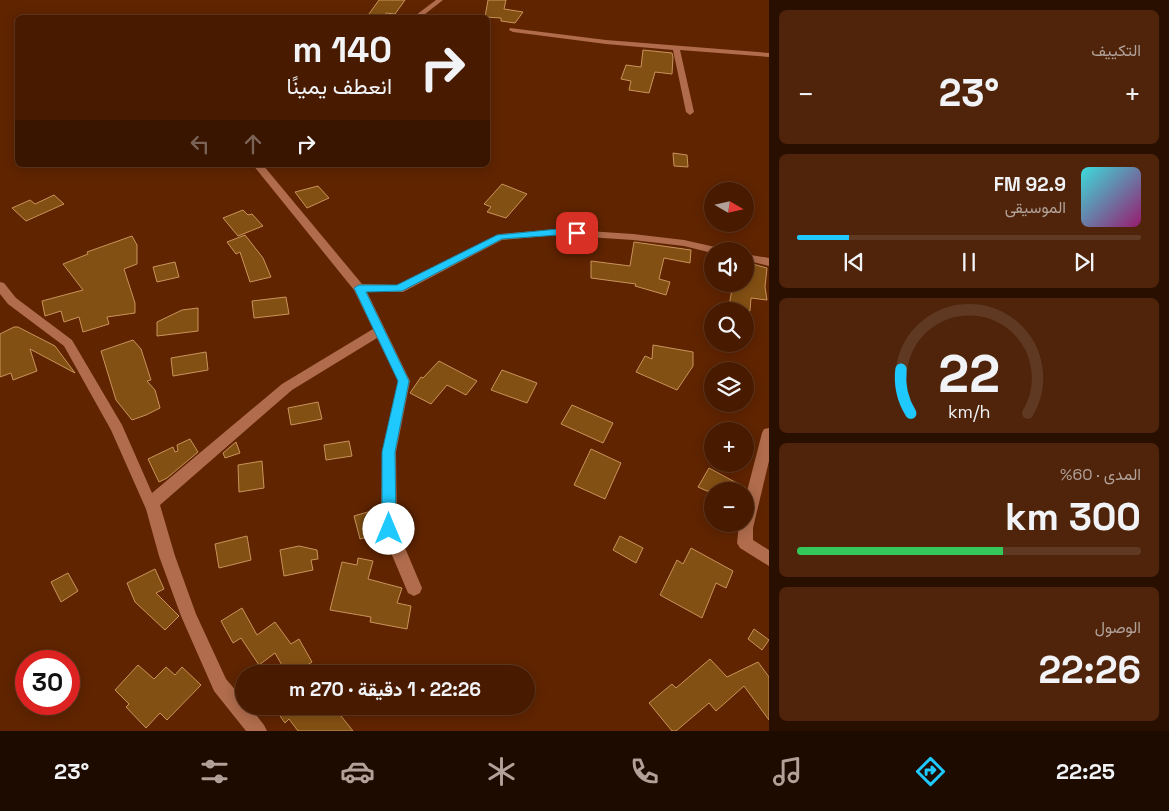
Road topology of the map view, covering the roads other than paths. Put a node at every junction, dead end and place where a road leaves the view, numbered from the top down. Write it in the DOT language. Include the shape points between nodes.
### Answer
graph roads {
  1 [pos="440,0"];
  2 [pos="419,15"];
  3 [pos="513,30"];
  4 [pos="676,47"];
  5 [pos="769,55"];
  6 [pos="690,112"];
  7 [pos="260,167"];
  8 [pos="704,247"];
  9 [pos="754,259"];
  10 [pos="769,262"];
  11 [pos="0,286"];
  12 [pos="359,288"];
  13 [pos="379,331"];
  14 [pos="769,433"];
  15 [pos="150,504"];
  16 [pos="769,558"];
  17 [pos="414,588"];
  18 [pos="258,731"];
  1 -- 2 [label="street"];
  3 -- 4 [label="street"];
  4 -- 5 [label="street"];
  4 -- 6 [label="street"];
  7 -- 12 [label="street"];
  8 -- 12 [label="street" via="633,237 558,232 500,237 398,288"];
  9 -- 10 [label="street"];
  11 -- 15 [label="street" via="12,301 68,343 117,429"];
  12 -- 13 [label="street"];
  13 -- 15 [label="street" via="287,386"];
  13 -- 17 [label="street" via="404,381 389,452 389,529"];
  14 -- 16 [label="street" via="745,544"];
  15 -- 18 [label="street" via="189,616 220,685"];
}
